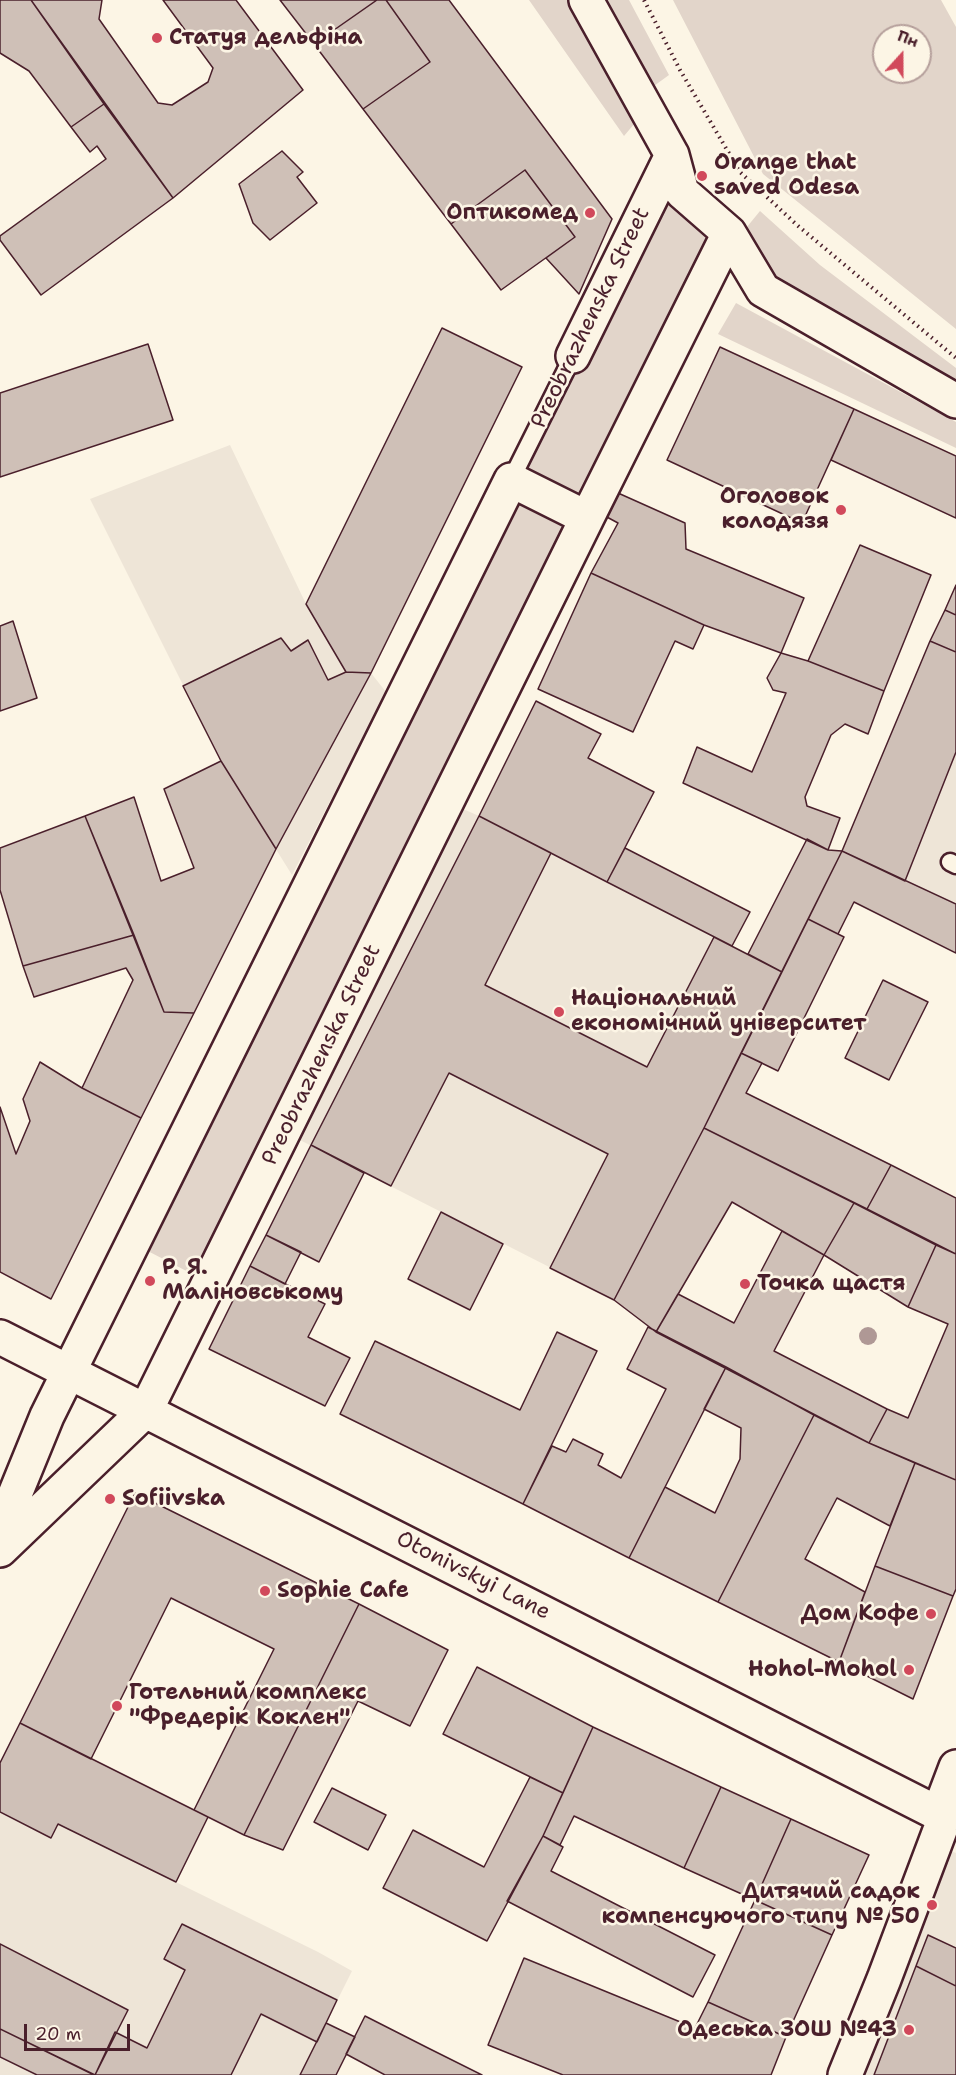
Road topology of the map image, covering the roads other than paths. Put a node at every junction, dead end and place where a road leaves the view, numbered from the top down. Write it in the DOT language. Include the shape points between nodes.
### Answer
graph roads {
  1 [pos="586,0"];
  2 [pos="672,155"];
  3 [pos="729,233"];
  4 [pos="573,356"];
  5 [pos="956,401"];
  6 [pos="511,480"];
  7 [pos="587,518"];
  8 [pos="0,1337"];
  9 [pos="70,1371"];
  10 [pos="146,1410"];
  11 [pos="0,1531"];
  12 [pos="0,1550"];
  13 [pos="956,1767"];
  14 [pos="945,1817"];
  15 [pos="845,2075"];
  1 -- 2 [label="street"];
  2 -- 3 [label="street" via="682,192"];
  2 -- 4 [label="street, Preobrazhenska Street"];
  3 -- 5 [label="street" via="763,290"];
  3 -- 7 [label="street, Preobrazhenska Street"];
  4 -- 6 [label="lane, Preobrazhenska Street"];
  6 -- 7 [label="street"];
  6 -- 9 [label="street, Preobrazhenska Street"];
  7 -- 10 [label="street, Preobrazhenska Street"];
  8 -- 9 [label="street, Otonivskyi Lane"];
  9 -- 10 [label="street, Otonivskyi Lane"];
  9 -- 11 [label="street, Preobrazhenska Street"];
  10 -- 12 [label="street, Preobrazhenska Street"];
  10 -- 14 [label="street, Otonivskyi Lane"];
  13 -- 14 [label="street" via="945,1796"];
  14 -- 15 [label="street"];
}
